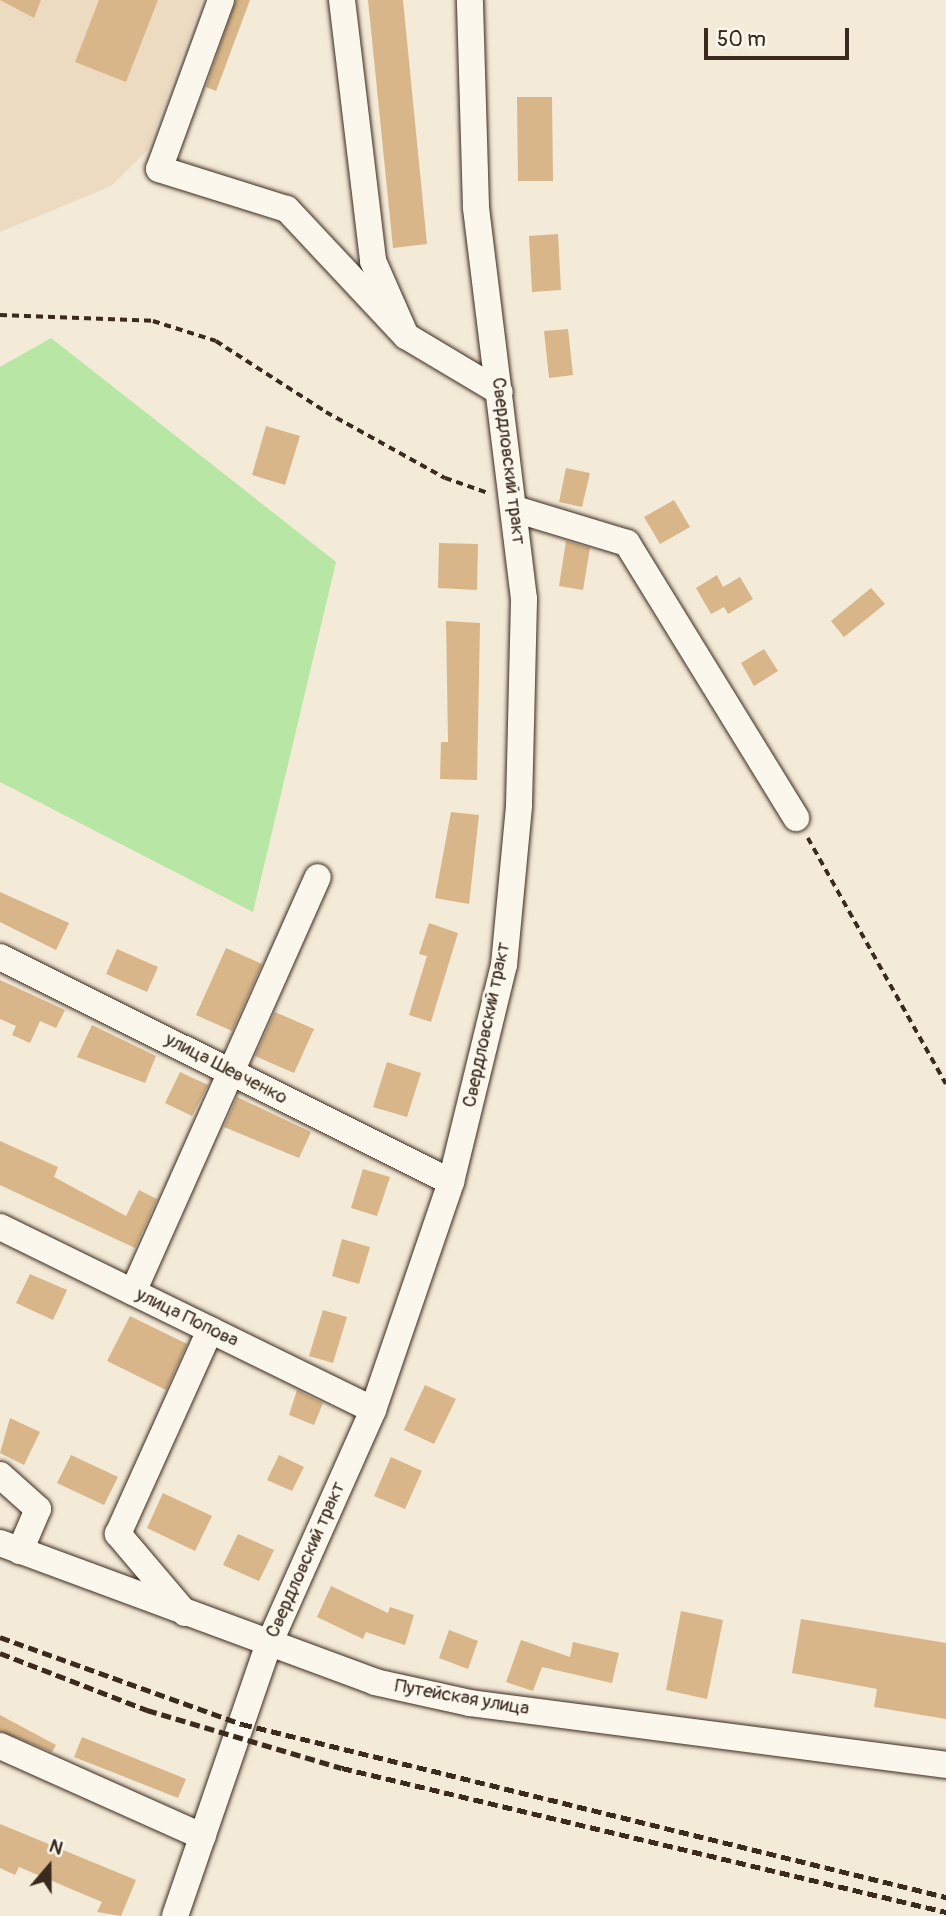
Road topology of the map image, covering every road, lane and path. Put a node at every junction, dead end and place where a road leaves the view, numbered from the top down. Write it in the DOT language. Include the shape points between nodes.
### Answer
graph roads {
  1 [pos="221,0"];
  2 [pos="342,0"];
  3 [pos="470,0"];
  4 [pos="0,315"];
  5 [pos="406,336"];
  6 [pos="500,392"];
  7 [pos="515,509"];
  8 [pos="796,817"];
  9 [pos="318,877"];
  10 [pos="0,957"];
  11 [pos="227,1070"];
  12 [pos="946,1084"];
  13 [pos="451,1182"];
  14 [pos="0,1227"];
  15 [pos="133,1292"];
  16 [pos="210,1330"];
  17 [pos="373,1410"];
  18 [pos="0,1475"];
  19 [pos="10,1547"];
  20 [pos="186,1615"];
  21 [pos="268,1646"];
  22 [pos="0,1746"];
  23 [pos="946,1765"];
  24 [pos="203,1837"];
  25 [pos="175,1916"];
  1 -- 5 [label="street" via="159,169 287,209"];
  2 -- 5 [label="street" via="373,261"];
  3 -- 6 [label="street, Свердловский тракт" via="476,207"];
  4 -- 7 [label="path" via="153,321 216,341 326,412"];
  5 -- 6 [label="street"];
  6 -- 7 [label="street, Свердловский тракт"];
  7 -- 8 [label="street" via="626,543"];
  7 -- 13 [label="street, Свердловский тракт" via="524,599 519,805 504,964"];
  8 -- 12 [label="path"];
  9 -- 11 [label="street" via="300,908 250,1040"];
  10 -- 11 [label="street, улица Шевченко"];
  11 -- 13 [label="street, улица Шевченко"];
  11 -- 15 [label="street"];
  13 -- 17 [label="street, Свердловский тракт"];
  14 -- 15 [label="street, улица Попова"];
  15 -- 16 [label="street, улица Попова"];
  16 -- 17 [label="street, улица Попова"];
  16 -- 20 [label="street" via="118,1534"];
  17 -- 21 [label="street, Свердловский тракт"];
  18 -- 19 [label="street" via="38,1509"];
  19 -- 20 [label="street, Путейская улица"];
  20 -- 21 [label="street, Путейская улица"];
  21 -- 23 [label="street, Путейская улица" via="375,1682 470,1703"];
  21 -- 24 [label="street, Свердловский тракт"];
  22 -- 24 [label="street"];
  24 -- 25 [label="street, Свердловский тракт"];
}
